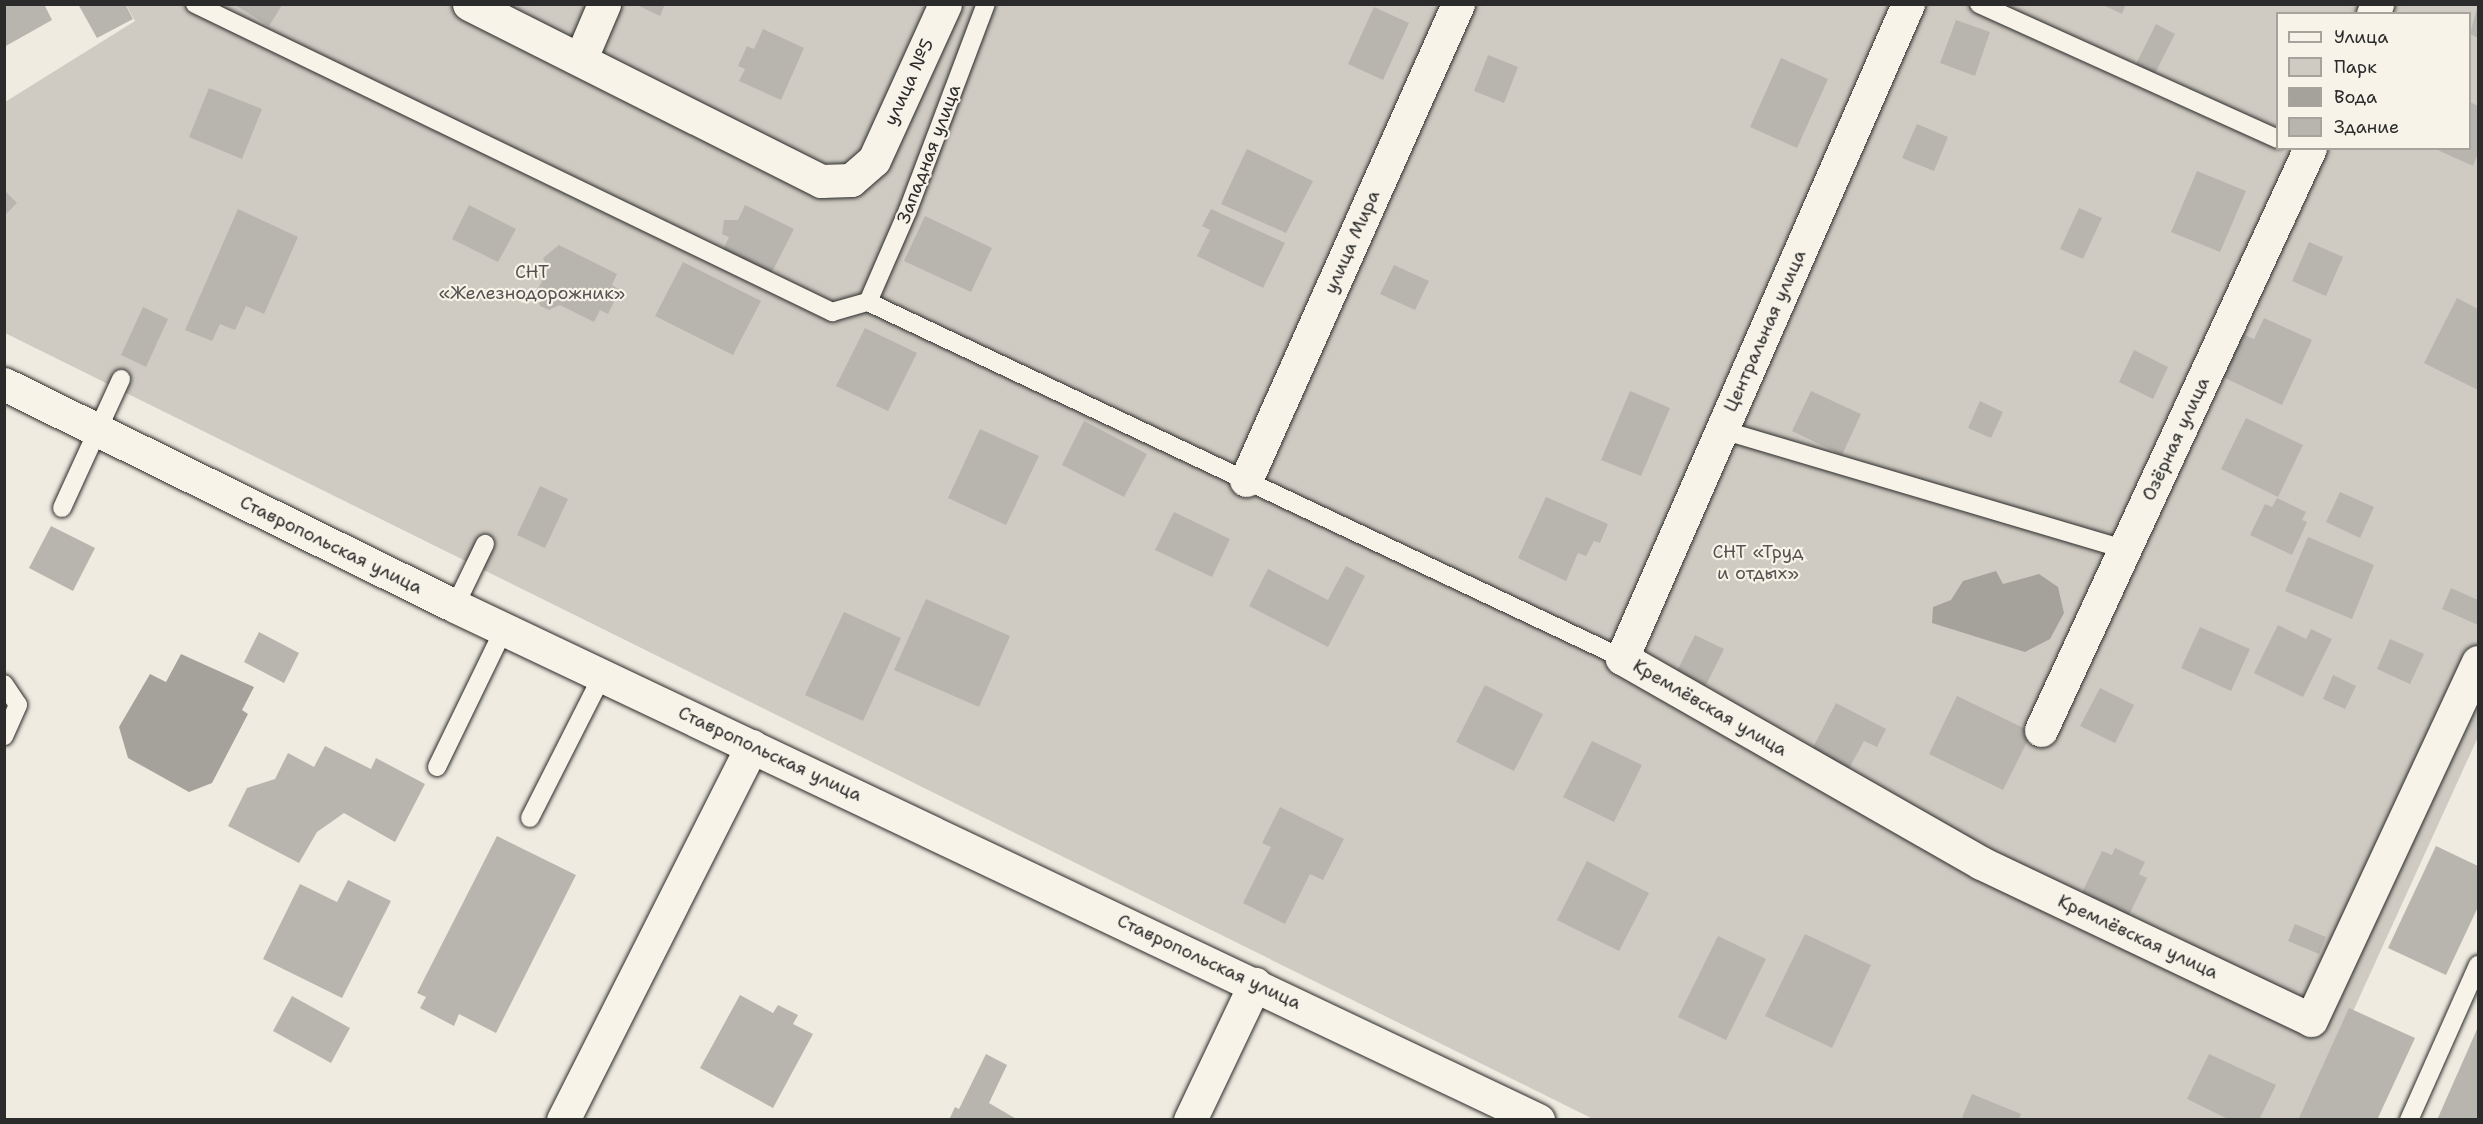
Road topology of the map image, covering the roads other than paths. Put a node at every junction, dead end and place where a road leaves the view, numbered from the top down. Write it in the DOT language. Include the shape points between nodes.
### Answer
graph roads {
  1 [pos="195,4"];
  2 [pos="469,4"];
  3 [pos="604,4"];
  4 [pos="945,4"];
  5 [pos="986,4"];
  6 [pos="1458,4"];
  7 [pos="1908,4"];
  8 [pos="1979,4"];
  9 [pos="581,58"];
  10 [pos="2276,139"];
  11 [pos="2306,150"];
  12 [pos="868,302"];
  13 [pos="121,379"];
  14 [pos="4,384"];
  15 [pos="1722,430"];
  16 [pos="100,431"];
  17 [pos="1246,480"];
  18 [pos="62,508"];
  19 [pos="485,544"];
  20 [pos="2125,549"];
  21 [pos="455,606"];
  22 [pos="504,629"];
  23 [pos="1622,658"];
  24 [pos="2478,662"];
  25 [pos="602,676"];
  26 [pos="4,684"];
  27 [pos="2041,730"];
  28 [pos="4,736"];
  29 [pos="752,746"];
  30 [pos="437,767"];
  31 [pos="530,818"];
  32 [pos="2478,965"];
  33 [pos="1255,984"];
  34 [pos="563,1119"];
  35 [pos="1190,1119"];
  36 [pos="1538,1119"];
  37 [pos="2409,1119"];
  1 -- 12 [label="lane" via="832,312"];
  2 -- 9 [label="street"];
  3 -- 9 [label="street"];
  4 -- 9 [label="street, улица №5" via="874,160 851,180 821,181"];
  5 -- 12 [label="lane, Западная улица" via="908,210"];
  6 -- 17 [label="street, улица Мира"];
  7 -- 15 [label="street, Центральная улица"];
  8 -- 10 [label="lane"];
  11 -- 20 [label="street, Озёрная улица"];
  12 -- 17 [label="lane"];
  13 -- 16 [label="lane"];
  14 -- 16 [label="street, Ставропольская улица"];
  15 -- 20 [label="lane"];
  15 -- 23 [label="street, Центральная улица"];
  16 -- 18 [label="lane"];
  16 -- 21 [label="street, Ставропольская улица"];
  17 -- 23 [label="lane"];
  19 -- 21 [label="lane"];
  20 -- 27 [label="street, Озёрная улица"];
  21 -- 22 [label="street, Ставропольская улица"];
  22 -- 25 [label="street, Ставропольская улица"];
  22 -- 30 [label="lane"];
  23 -- 24 [label="street, Кремлёвская улица" via="1981,863 2312,1020"];
  25 -- 29 [label="street, Ставропольская улица"];
  25 -- 31 [label="lane"];
  26 -- 28 [label="lane" via="18,705"];
  29 -- 33 [label="street, Ставропольская улица"];
  29 -- 34 [label="street"];
  32 -- 37 [label="lane"];
  33 -- 35 [label="street"];
  33 -- 36 [label="street, Ставропольская улица"];
}
